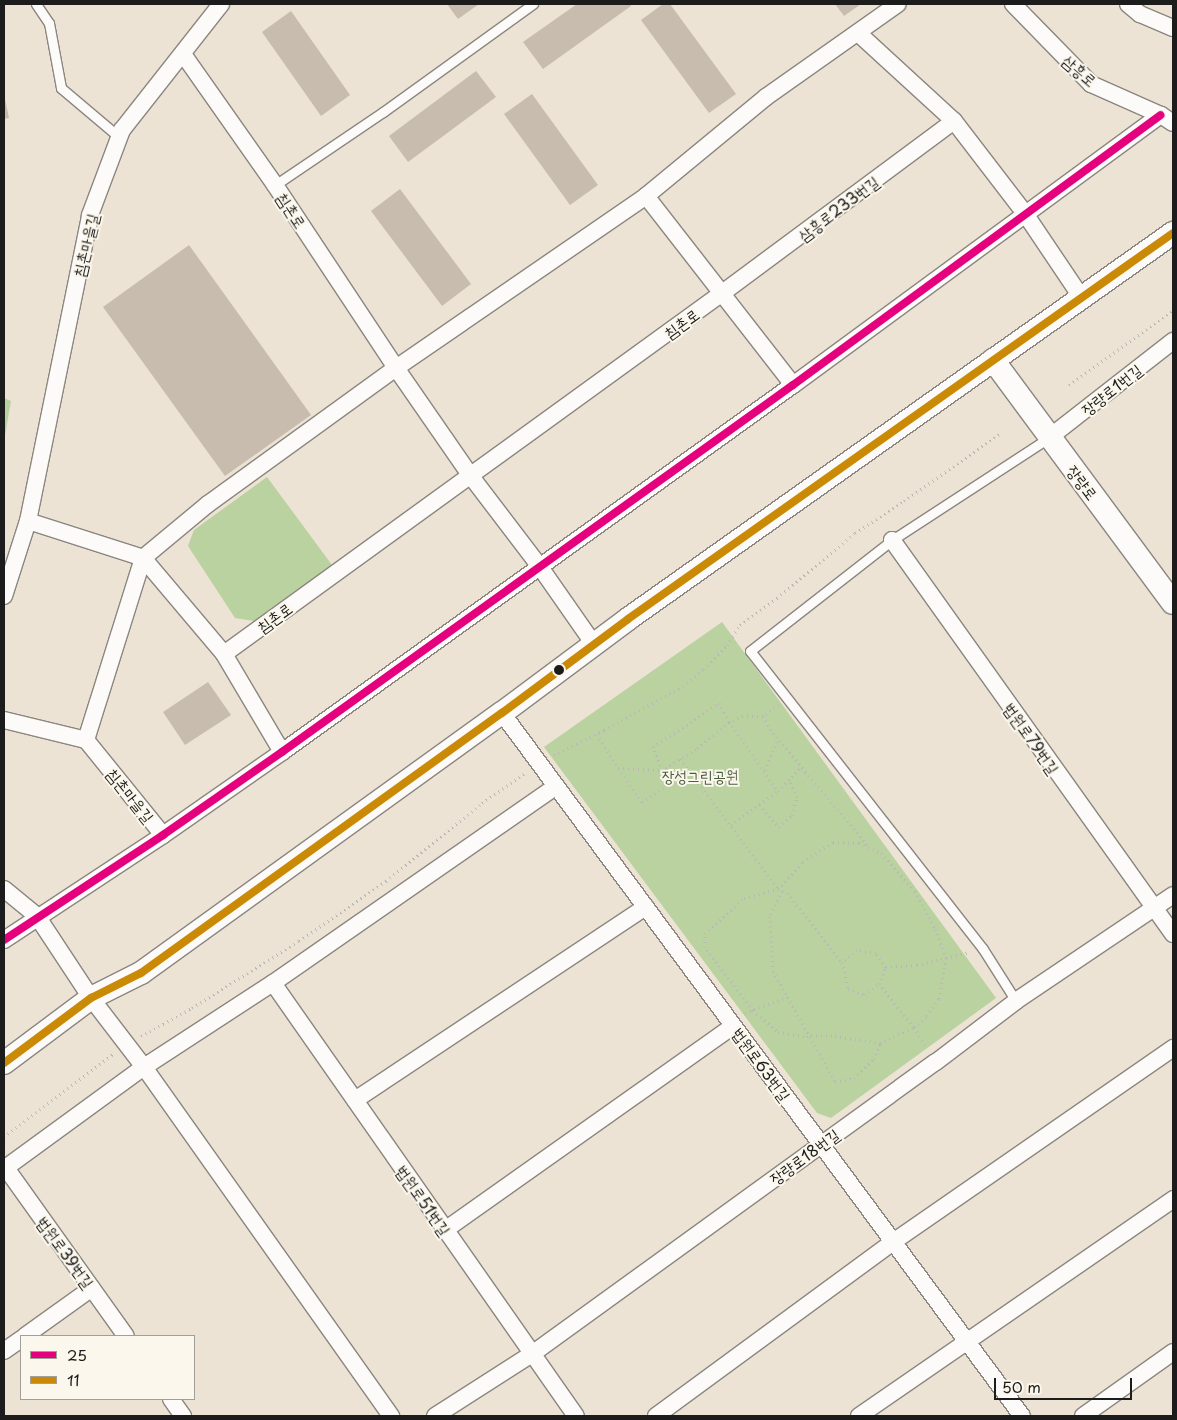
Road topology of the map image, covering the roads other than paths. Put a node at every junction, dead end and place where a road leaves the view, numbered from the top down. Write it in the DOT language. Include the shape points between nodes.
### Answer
graph roads {
  1 [pos="36,4"];
  2 [pos="221,4"];
  3 [pos="533,4"];
  4 [pos="898,4"];
  5 [pos="1013,4"];
  6 [pos="1128,4"];
  7 [pos="1173,28"];
  8 [pos="858,33"];
  9 [pos="183,54"];
  10 [pos="1169,118"];
  11 [pos="954,121"];
  12 [pos="119,136"];
  13 [pos="275,185"];
  14 [pos="646,196"];
  15 [pos="1026,215"];
  16 [pos="1173,232"];
  17 [pos="721,294"];
  18 [pos="1081,297"];
  19 [pos="1171,346"];
  20 [pos="993,360"];
  21 [pos="396,368"];
  22 [pos="793,385"];
  23 [pos="1050,437"];
  24 [pos="470,475"];
  25 [pos="28,521"];
  26 [pos="892,540"];
  27 [pos="143,558"];
  28 [pos="540,567"];
  29 [pos="4,596"];
  30 [pos="1173,603"];
  31 [pos="593,643"];
  32 [pos="224,654"];
  33 [pos="502,713"];
  34 [pos="4,720"];
  35 [pos="86,740"];
  36 [pos="282,752"];
  37 [pos="556,786"];
  38 [pos="163,835"];
  39 [pos="4,888"];
  40 [pos="1173,895"];
  41 [pos="646,907"];
  42 [pos="1153,909"];
  43 [pos="37,916"];
  44 [pos="1173,934"];
  45 [pos="4,940"];
  46 [pos="273,983"];
  47 [pos="91,998"];
  48 [pos="1016,1001"];
  49 [pos="733,1026"];
  50 [pos="1173,1048"];
  51 [pos="4,1062"];
  52 [pos="144,1068"];
  53 [pos="354,1100"];
  54 [pos="820,1144"];
  55 [pos="5,1168"];
  56 [pos="1173,1199"];
  57 [pos="445,1230"];
  58 [pos="893,1242"];
  59 [pos="92,1288"];
  60 [pos="26,1335"];
  61 [pos="125,1335"];
  62 [pos="20,1340"];
  63 [pos="967,1342"];
  64 [pos="4,1351"];
  65 [pos="1173,1352"];
  66 [pos="532,1354"];
  67 [pos="172,1400"];
  68 [pos="183,1416"];
  69 [pos="391,1416"];
  70 [pos="435,1416"];
  71 [pos="576,1416"];
  72 [pos="656,1416"];
  73 [pos="859,1416"];
  74 [pos="1022,1416"];
  75 [pos="1084,1416"];
  1 -- 12 [label="lane" via="49,23 61,88"];
  2 -- 9 [label="street, 침촌마을길"];
  3 -- 13 [label="lane"];
  4 -- 8 [label="street"];
  5 -- 10 [label="street, 삼흥로" via="1091,84"];
  6 -- 7 [label="street" via="1140,14"];
  8 -- 11 [label="street"];
  8 -- 14 [label="street" via="766,97"];
  9 -- 12 [label="street, 침촌마을길"];
  9 -- 13 [label="street, 침촌로"];
  10 -- 15 [label="street"];
  11 -- 15 [label="street"];
  11 -- 17 [label="street, 삼흥로233번길"];
  12 -- 25 [label="street, 침촌마을길" via="90,215"];
  13 -- 21 [label="street, 침촌로"];
  14 -- 17 [label="street"];
  14 -- 21 [label="street"];
  15 -- 18 [label="street"];
  15 -- 22 [label="street"];
  16 -- 18 [label="main road"];
  17 -- 22 [label="street"];
  17 -- 24 [label="street, 침촌로"];
  18 -- 20 [label="main road"];
  19 -- 23 [label="street, 장량로1번길"];
  20 -- 23 [label="main road, 장량로"];
  20 -- 31 [label="main road"];
  21 -- 24 [label="street, 침촌로"];
  21 -- 27 [label="street" via="208,504"];
  22 -- 28 [label="street"];
  23 -- 26 [label="lane"];
  23 -- 30 [label="main road, 장량로"];
  24 -- 28 [label="street, 침촌로"];
  24 -- 32 [label="street, 침촌로"];
  25 -- 27 [label="street"];
  25 -- 29 [label="street, 침촌마을길"];
  26 -- 42 [label="street, 법원로79번길"];
  26 -- 48 [label="lane" via="750,652 983,949"];
  27 -- 32 [label="street"];
  27 -- 35 [label="street"];
  28 -- 31 [label="street, 침촌로"];
  28 -- 36 [label="street"];
  31 -- 33 [label="main road"];
  32 -- 36 [label="street"];
  33 -- 37 [label="street, 법원로63번길"];
  33 -- 47 [label="main road" via="141,973"];
  34 -- 35 [label="street"];
  35 -- 38 [label="street, 침촌마을길"];
  36 -- 38 [label="street"];
  37 -- 41 [label="street, 법원로63번길"];
  37 -- 46 [label="street"];
  38 -- 43 [label="street, 침촌마을길"];
  39 -- 43 [label="street"];
  40 -- 42 [label="street, 장량로18번길"];
  41 -- 49 [label="street, 법원로63번길"];
  41 -- 53 [label="street"];
  42 -- 44 [label="street, 법원로79번길"];
  42 -- 48 [label="street, 장량로18번길"];
  43 -- 45 [label="street, 침촌마을길"];
  43 -- 47 [label="street"];
  46 -- 52 [label="street"];
  46 -- 53 [label="street, 법원로51번길"];
  47 -- 51 [label="main road"];
  47 -- 52 [label="street"];
  48 -- 54 [label="street, 장량로18번길"];
  49 -- 54 [label="street, 법원로63번길"];
  49 -- 57 [label="street"];
  50 -- 58 [label="street"];
  52 -- 55 [label="street"];
  52 -- 69 [label="street"];
  53 -- 57 [label="street, 법원로51번길"];
  54 -- 58 [label="street, 법원로63번길"];
  54 -- 66 [label="street, 장량로18번길"];
  55 -- 59 [label="street, 법원로39번길"];
  56 -- 63 [label="street"];
  57 -- 66 [label="street, 법원로51번길"];
  58 -- 63 [label="street, 법원로63번길"];
  58 -- 72 [label="street"];
  59 -- 60 [label="street"];
  59 -- 61 [label="street, 법원로39번길"];
  62 -- 64 [label="street"];
  63 -- 73 [label="street"];
  63 -- 74 [label="street, 법원로63번길"];
  65 -- 75 [label="street"];
  66 -- 70 [label="street, 장량로18번길"];
  66 -- 71 [label="street, 법원로51번길"];
  67 -- 68 [label="street"];
}
